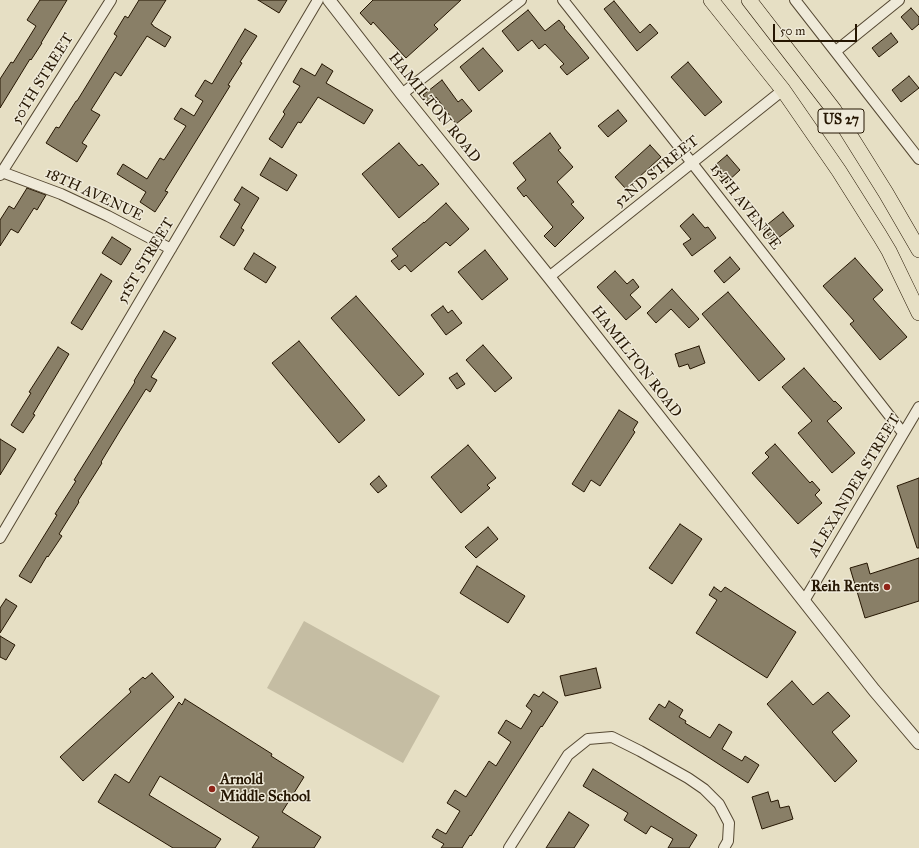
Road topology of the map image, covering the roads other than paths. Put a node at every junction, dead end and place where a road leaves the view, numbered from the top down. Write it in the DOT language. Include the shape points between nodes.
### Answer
graph roads {
  1 [pos="111,0"];
  2 [pos="318,0"];
  3 [pos="328,0"];
  4 [pos="521,0"];
  5 [pos="563,0"];
  6 [pos="711,0"];
  7 [pos="749,0"];
  8 [pos="795,0"];
  9 [pos="899,0"];
  10 [pos="836,51"];
  11 [pos="783,90"];
  12 [pos="402,94"];
  13 [pos="919,159"];
  14 [pos="692,163"];
  15 [pos="1,173"];
  16 [pos="171,249"];
  17 [pos="919,250"];
  18 [pos="549,277"];
  19 [pos="919,313"];
  20 [pos="919,407"];
  21 [pos="904,433"];
  22 [pos="0,538"];
  23 [pos="804,601"];
  24 [pos="919,743"];
  25 [pos="509,848"];
  26 [pos="724,848"];
  1 -- 15 [label="street, 50TH STREET"];
  2 -- 16 [label="street, 51ST STREET"];
  3 -- 12 [label="street, HAMILTON ROAD"];
  4 -- 12 [label="street"];
  5 -- 14 [label="street, 15TH AVENUE"];
  6 -- 11 [label="main road, US 27"];
  7 -- 17 [label="main road, US 27" via="834,110"];
  8 -- 10 [label="street"];
  9 -- 10 [label="street"];
  10 -- 13 [label="street"];
  11 -- 14 [label="street, 52ND STREET"];
  11 -- 19 [label="main road, US 27" via="880,236"];
  12 -- 18 [label="street, HAMILTON ROAD"];
  14 -- 18 [label="street, 52ND STREET"];
  14 -- 21 [label="street, 15TH AVENUE"];
  15 -- 16 [label="street, 18TH AVENUE" via="61,194"];
  16 -- 22 [label="street, 51ST STREET"];
  18 -- 23 [label="street, HAMILTON ROAD"];
  20 -- 21 [label="street, ALEXANDER STREET"];
  21 -- 23 [label="street, ALEXANDER STREET"];
  23 -- 24 [label="street, HAMILTON ROAD"];
  25 -- 26 [label="street" via="568,755 588,739 612,737 704,789 719,804 729,823 728,840"];
}
